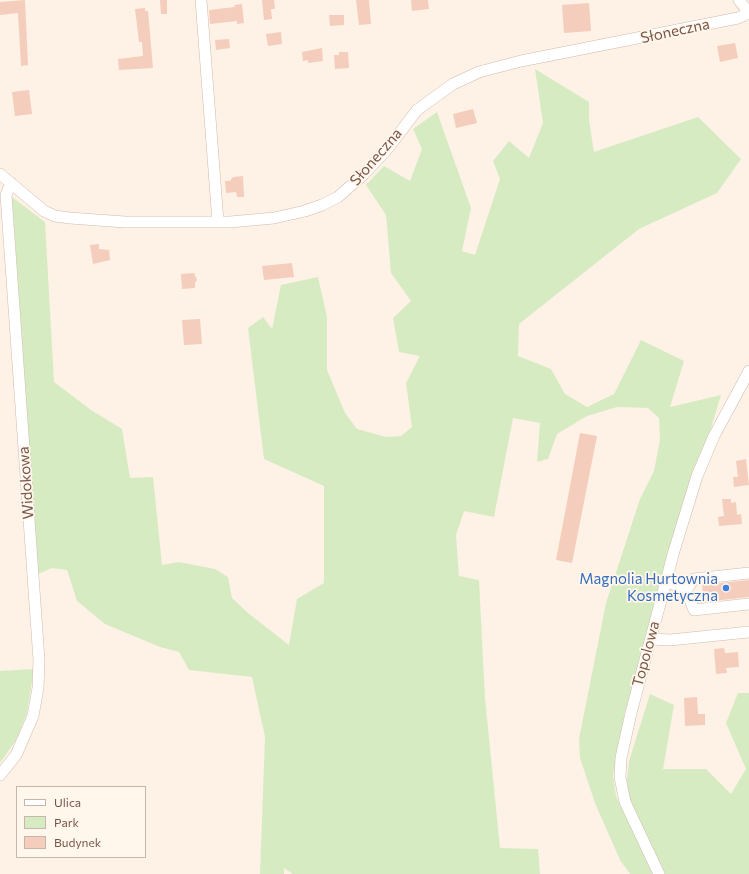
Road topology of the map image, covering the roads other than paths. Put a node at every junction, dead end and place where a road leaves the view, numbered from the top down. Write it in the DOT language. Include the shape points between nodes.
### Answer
graph roads {
  1 [pos="201,0"];
  2 [pos="739,0"];
  3 [pos="749,13"];
  4 [pos="0,174"];
  5 [pos="11,183"];
  6 [pos="218,222"];
  7 [pos="749,371"];
  8 [pos="749,573"];
  9 [pos="666,581"];
  10 [pos="686,590"];
  11 [pos="749,604"];
  12 [pos="749,632"];
  13 [pos="651,638"];
  14 [pos="0,775"];
  15 [pos="659,874"];
  1 -- 6 [label="street"];
  2 -- 3 [label="street"];
  3 -- 6 [label="street, Słoneczna" via="738,18 521,61 479,72 453,84 417,110 389,147 338,197 305,211 274,218"];
  4 -- 5 [label="street, Słoneczna"];
  5 -- 6 [label="street, Słoneczna" via="44,211 55,216 124,222"];
  5 -- 14 [label="street, Widokowa" via="6,195 39,660 33,716 16,755"];
  7 -- 9 [label="street, Topolowa" via="702,463"];
  8 -- 10 [label="street" via="694,579"];
  9 -- 10 [label="street"];
  9 -- 13 [label="street, Topolowa"];
  10 -- 11 [label="street" via="694,610"];
  12 -- 13 [label="street" via="670,640"];
  13 -- 15 [label="street, Topolowa" via="627,730 620,777 627,807"];
}
